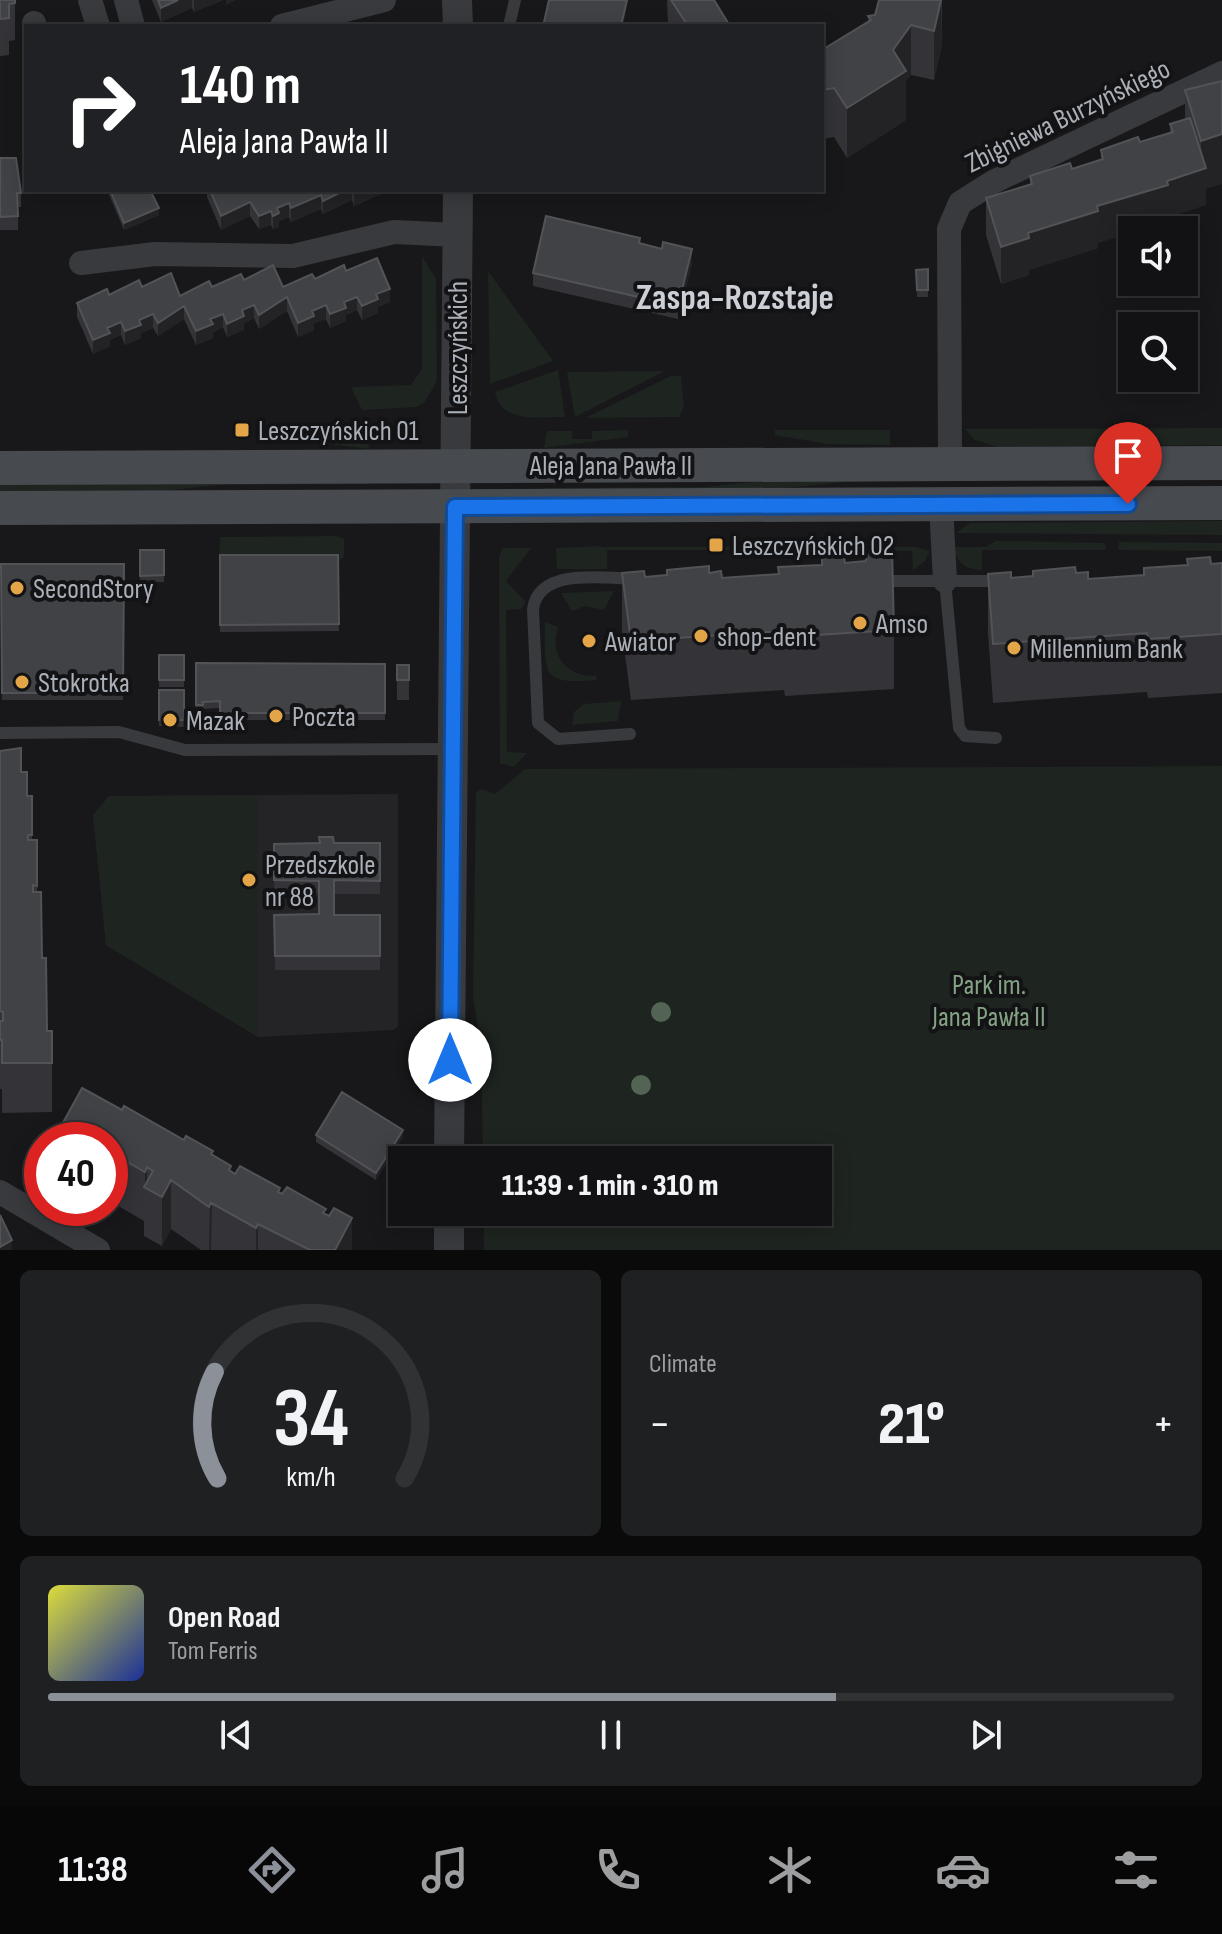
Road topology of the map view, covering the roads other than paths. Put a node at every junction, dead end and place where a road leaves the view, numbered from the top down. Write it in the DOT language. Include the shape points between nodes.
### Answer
graph roads {
  1 [pos="90,0"];
  2 [pos="126,0"];
  3 [pos="384,0"];
  4 [pos="457,0"];
  5 [pos="515,0"];
  6 [pos="97,24"];
  7 [pos="132,24"];
  8 [pos="290,24"];
  9 [pos="458,24"];
  10 [pos="509,24"];
  11 [pos="1222,73"];
  12 [pos="458,192"];
  13 [pos="457,235"];
  14 [pos="81,263"];
  15 [pos="950,463"];
  16 [pos="1222,463"];
  17 [pos="458,465"];
  18 [pos="0,468"];
  19 [pos="1222,503"];
  20 [pos="941,505"];
  21 [pos="455,507"];
  22 [pos="0,508"];
  23 [pos="656,579"];
  24 [pos="865,580"];
  25 [pos="945,581"];
  26 [pos="1011,582"];
  27 [pos="0,733"];
  28 [pos="630,734"];
  29 [pos="996,738"];
  30 [pos="452,749"];
  31 [pos="449,1146"];
  32 [pos="0,1192"];
  33 [pos="449,1226"];
  34 [pos="98,1250"];
  35 [pos="449,1250"];
  1 -- 6 [label="street"];
  2 -- 7 [label="street"];
  3 -- 8 [label="street"];
  4 -- 9 [label="street"];
  5 -- 10 [label="lane"];
  11 -- 15 [label="street, Zbigniewa Burzyńskiego" via="995,181 960,203 949,229"];
  12 -- 13 [label="street, Leszczyńskich"];
  13 -- 14 [label="street" via="394,232 293,256 155,254"];
  13 -- 17 [label="street, Leszczyńskich"];
  15 -- 16 [label="main road, Aleja Jana Pawła II"];
  15 -- 17 [label="main road, Aleja Jana Pawła II"];
  15 -- 20 [label="main road"];
  17 -- 18 [label="main road, Aleja Jana Pawła II"];
  17 -- 21 [label="street, Leszczyńskich"];
  19 -- 20 [label="main road, Aleja Jana Pawła II"];
  20 -- 21 [label="main road, Aleja Jana Pawła II"];
  20 -- 25 [label="street"];
  21 -- 22 [label="main road, Aleja Jana Pawła II"];
  21 -- 30 [label="street, Leszczyńskich"];
  23 -- 28 [label="lane" via="554,582 534,602 538,723 558,739"];
  24 -- 25 [label="lane"];
  25 -- 26 [label="lane"];
  25 -- 29 [label="lane" via="959,728 965,736"];
  27 -- 30 [label="lane" via="119,732 185,750"];
  30 -- 31 [label="street, Leszczyńskich"];
  32 -- 34 [label="street"];
  33 -- 35 [label="street"];
}
